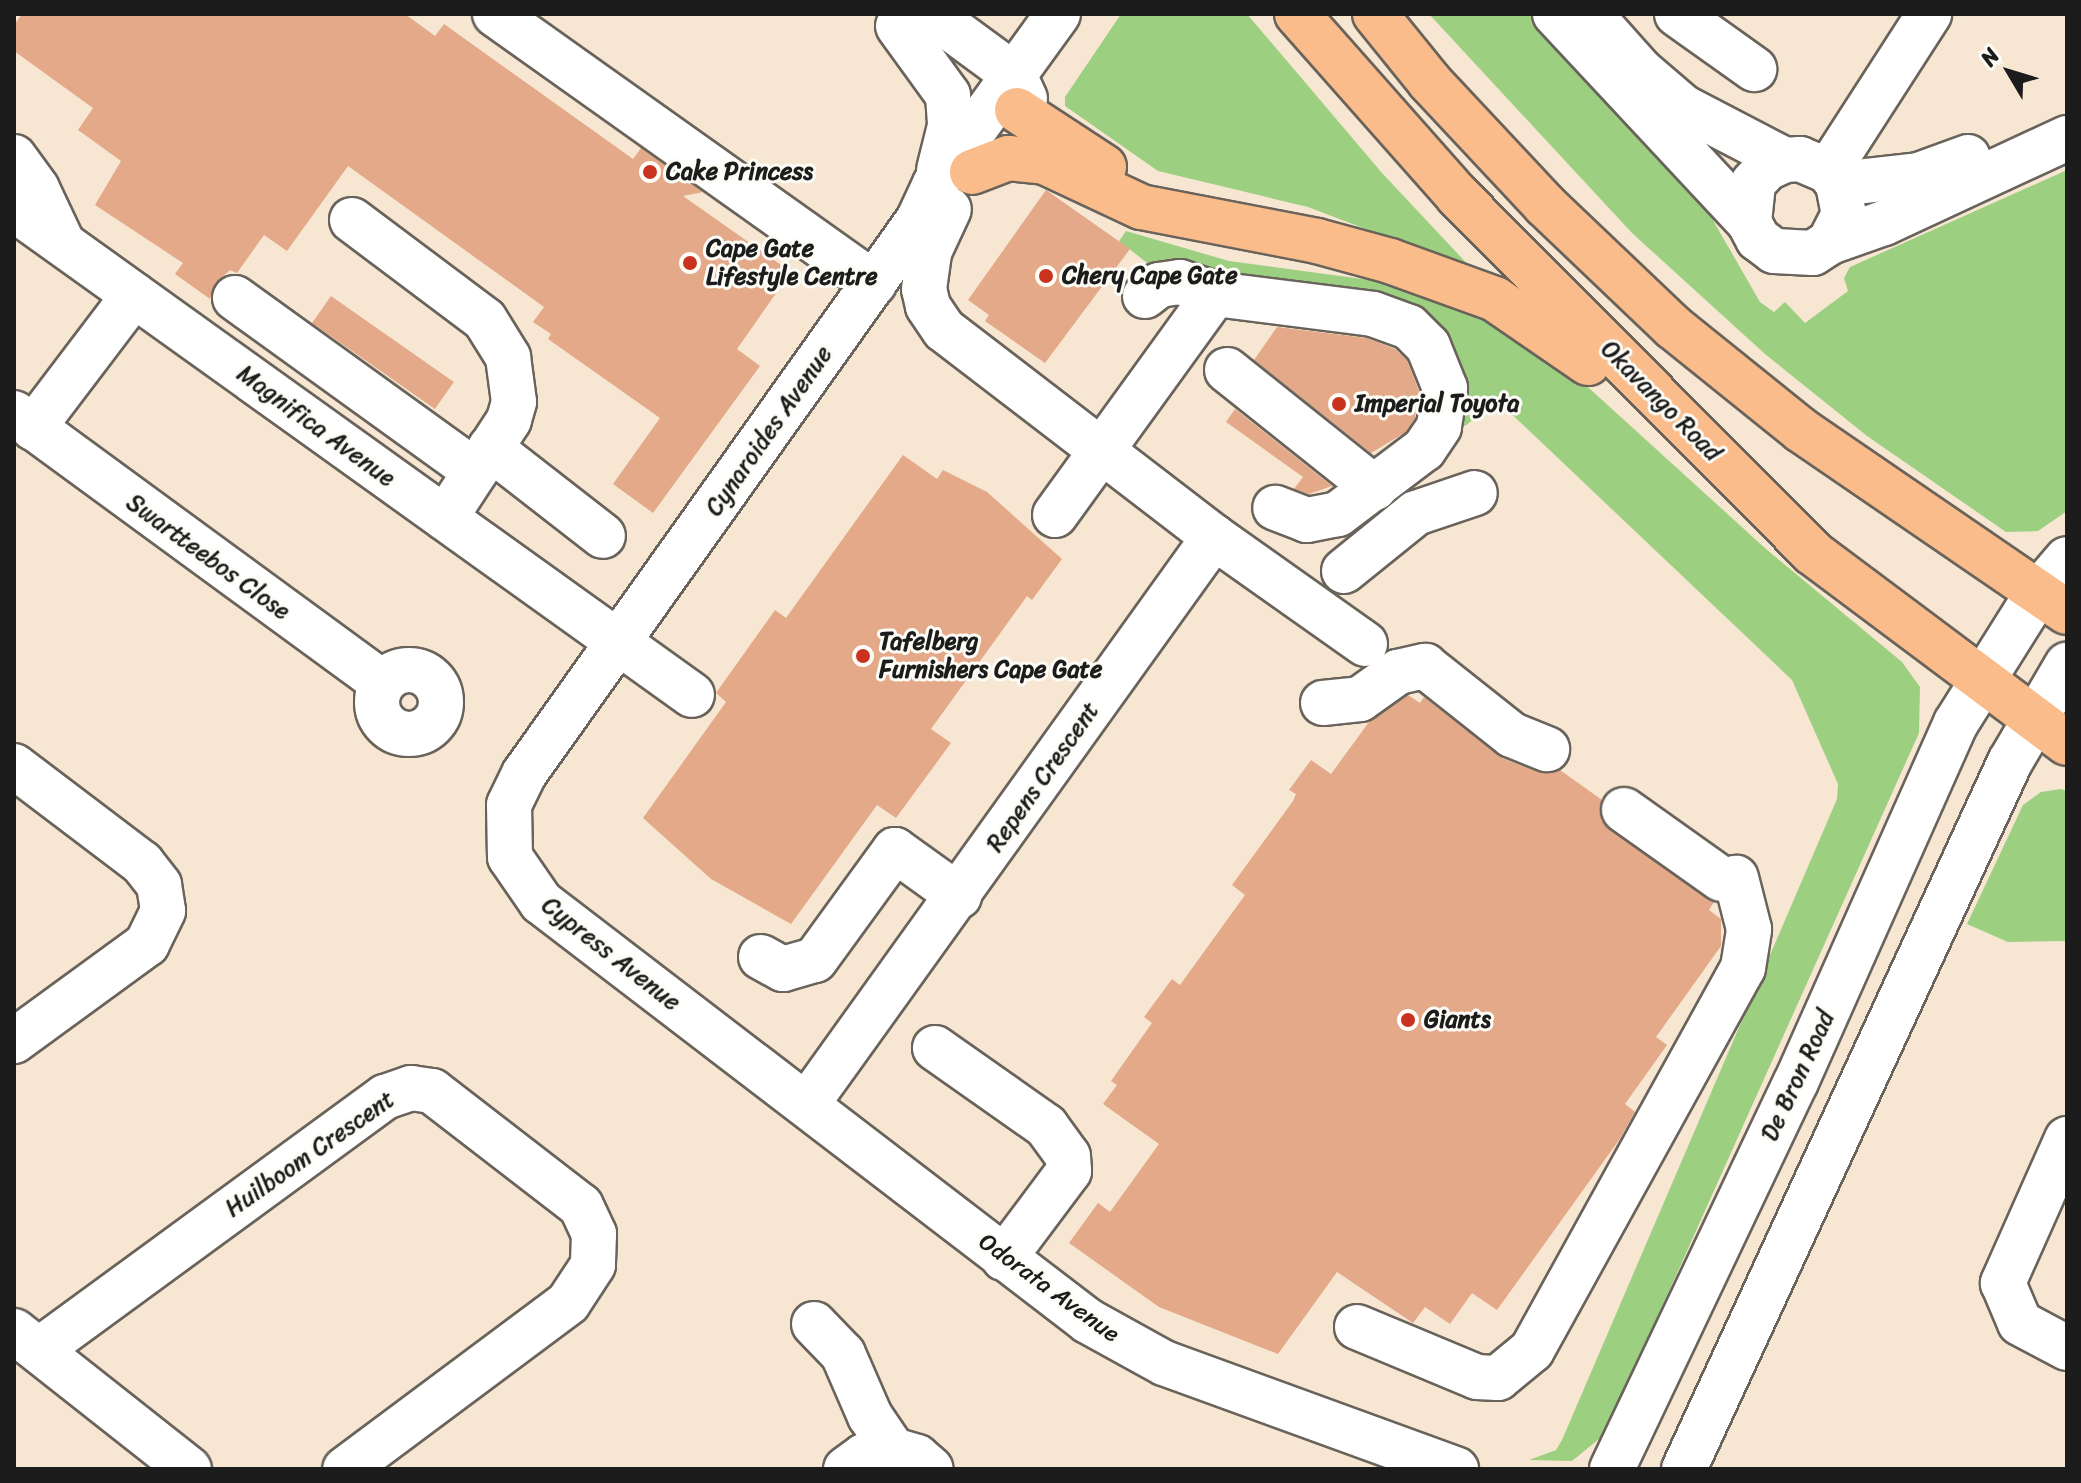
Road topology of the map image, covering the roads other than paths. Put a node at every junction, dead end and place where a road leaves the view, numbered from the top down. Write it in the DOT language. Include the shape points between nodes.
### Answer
graph roads {
  1 [pos="495,14"];
  2 [pos="1058,14"];
  3 [pos="1086,14"];
  4 [pos="1297,14"];
  5 [pos="1375,14"];
  6 [pos="1555,14"];
  7 [pos="1590,14"];
  8 [pos="1677,14"];
  9 [pos="1929,14"];
  10 [pos="904,18"];
  11 [pos="1754,69"];
  12 [pos="1013,96"];
  13 [pos="2067,111"];
  14 [pos="2067,138"];
  15 [pos="14,157"];
  16 [pos="1785,160"];
  17 [pos="1833,178"];
  18 [pos="946,192"];
  19 [pos="14,209"];
  20 [pos="1205,218"];
  21 [pos="352,220"];
  22 [pos="1749,222"];
  23 [pos="1830,242"];
  24 [pos="63,244"];
  25 [pos="874,283"];
  26 [pos="1215,294"];
  27 [pos="134,295"];
  28 [pos="1145,296"];
  29 [pos="235,298"];
  30 [pos="1227,370"];
  31 [pos="24,421"];
  32 [pos="1102,449"];
  33 [pos="483,460"];
  34 [pos="1375,488"];
  35 [pos="1475,493"];
  36 [pos="1275,508"];
  37 [pos="1055,515"];
  38 [pos="445,518"];
  39 [pos="603,536"];
  40 [pos="1214,537"];
  41 [pos="1813,553"];
  42 [pos="2067,559"];
  43 [pos="1344,571"];
  44 [pos="2052,603"];
  45 [pos="618,642"];
  46 [pos="1365,644"];
  47 [pos="2067,665"];
  48 [pos="1979,681"];
  49 [pos="383,683"];
  50 [pos="692,695"];
  51 [pos="1323,703"];
  52 [pos="2032,719"];
  53 [pos="2067,743"];
  54 [pos="1547,749"];
  55 [pos="14,766"];
  56 [pos="1624,810"];
  57 [pos="959,896"];
  58 [pos="761,957"];
  59 [pos="14,1041"];
  60 [pos="935,1048"];
  61 [pos="807,1104"];
  62 [pos="2067,1139"];
  63 [pos="1004,1258"];
  64 [pos="814,1324"];
  65 [pos="1357,1327"];
  66 [pos="26,1341"];
  67 [pos="2067,1348"];
  68 [pos="1364,1455"];
  69 [pos="912,1460"];
  70 [pos="183,1467"];
  71 [pos="345,1469"];
  72 [pos="846,1469"];
  73 [pos="1456,1469"];
  74 [pos="1612,1469"];
  75 [pos="1684,1469"];
  1 -- 25 [label="street"];
  2 -- 12 [label="street, Cynaroides Avenue"];
  3 -- 12 [label="street, Cynaroides Avenue"];
  4 -- 41 [label="main road, Okavango Road" via="1458,196"];
  5 -- 44 [label="main road" via="1545,205 1673,327 1801,430"];
  6 -- 22 [label="street"];
  7 -- 16 [label="street" via="1662,91"];
  8 -- 11 [label="street"];
  9 -- 17 [label="street"];
  10 -- 12 [label="street"];
  10 -- 18 [label="street" via="948,95"];
  12 -- 18 [label="street, Cynaroides Avenue"];
  12 -- 20 [label="main road" via="1150,196"];
  13 -- 17 [label="street" via="1949,166"];
  14 -- 23 [label="street" via="1884,223"];
  15 -- 24 [label="street" via="37,189"];
  16 -- 17 [label="street" via="1815,163"];
  16 -- 22 [label="street" via="1767,168 1753,183 1747,202"];
  17 -- 23 [label="street" via="1844,214"];
  18 -- 20 [label="main road" via="1008,158 1045,162 1141,207"];
  18 -- 25 [label="street, Cynaroides Avenue"];
  18 -- 32 [label="street" via="929,252 924,289 928,306 944,330"];
  19 -- 24 [label="street, Magnifica Avenue"];
  20 -- 41 [label="main road" via="1358,251 1513,309 1565,343"];
  21 -- 33 [label="street" via="485,320 499,339 508,357 514,402"];
  22 -- 23 [label="street" via="1774,251 1793,256"];
  24 -- 27 [label="street, Magnifica Avenue"];
  25 -- 45 [label="street, Cynaroides Avenue"];
  26 -- 28 [label="street" via="1167,282"];
  26 -- 32 [label="street"];
  26 -- 34 [label="street" via="1373,314 1409,327 1428,346 1445,388 1439,427 1405,467"];
  27 -- 31 [label="street, Swartteebos Close"];
  27 -- 38 [label="street, Magnifica Avenue"];
  29 -- 33 [label="street"];
  30 -- 34 [label="street"];
  31 -- 49 [label="street, Swartteebos Close"];
  32 -- 37 [label="street"];
  32 -- 40 [label="street"];
  33 -- 38 [label="street"];
  33 -- 39 [label="street"];
  34 -- 36 [label="street" via="1320,521"];
  35 -- 43 [label="street" via="1416,513"];
  38 -- 45 [label="street, Magnifica Avenue"];
  40 -- 46 [label="street"];
  40 -- 57 [label="street, Repens Crescent"];
  41 -- 48 [label="main road, Okavango Road"];
  42 -- 44 [label="street, De Bron Road"];
  44 -- 48 [label="street, De Bron Road"];
  45 -- 50 [label="street, Magnifica Avenue"];
  45 -- 61 [label="street, Cypress Avenue" via="515,789 506,822 514,866 541,902"];
  47 -- 52 [label="street"];
  48 -- 52 [label="main road, Okavango Road"];
  48 -- 74 [label="street, De Bron Road"];
  51 -- 54 [label="street" via="1360,699 1398,672 1425,666 1512,735"];
  52 -- 53 [label="main road, Okavango Road"];
  52 -- 75 [label="street"];
  55 -- 59 [label="street" via="142,863 159,885 163,911 147,944"];
  56 -- 65 [label="street" via="1729,878 1749,929 1743,968 1532,1350 1498,1378 1477,1377"];
  57 -- 58 [label="street" via="895,850 815,960 783,969"];
  57 -- 61 [label="street, Repens Crescent"];
  60 -- 63 [label="street" via="1046,1126 1068,1156 1069,1171"];
  61 -- 63 [label="street, Odorata Avenue"];
  62 -- 67 [label="street" via="2003,1283 2020,1323"];
  63 -- 68 [label="street, Odorata Avenue" via="1088,1321 1164,1363"];
  64 -- 69 [label="street" via="849,1364 870,1416"];
  66 -- 70 [label="street"];
  66 -- 71 [label="street, Huilboom Crescent" via="385,1097 411,1088 432,1091 581,1206 594,1234 593,1265 568,1303"];
  68 -- 73 [label="street, Odorata Avenue"];
  69 -- 72 [label="street" via="864,1456"];
}
